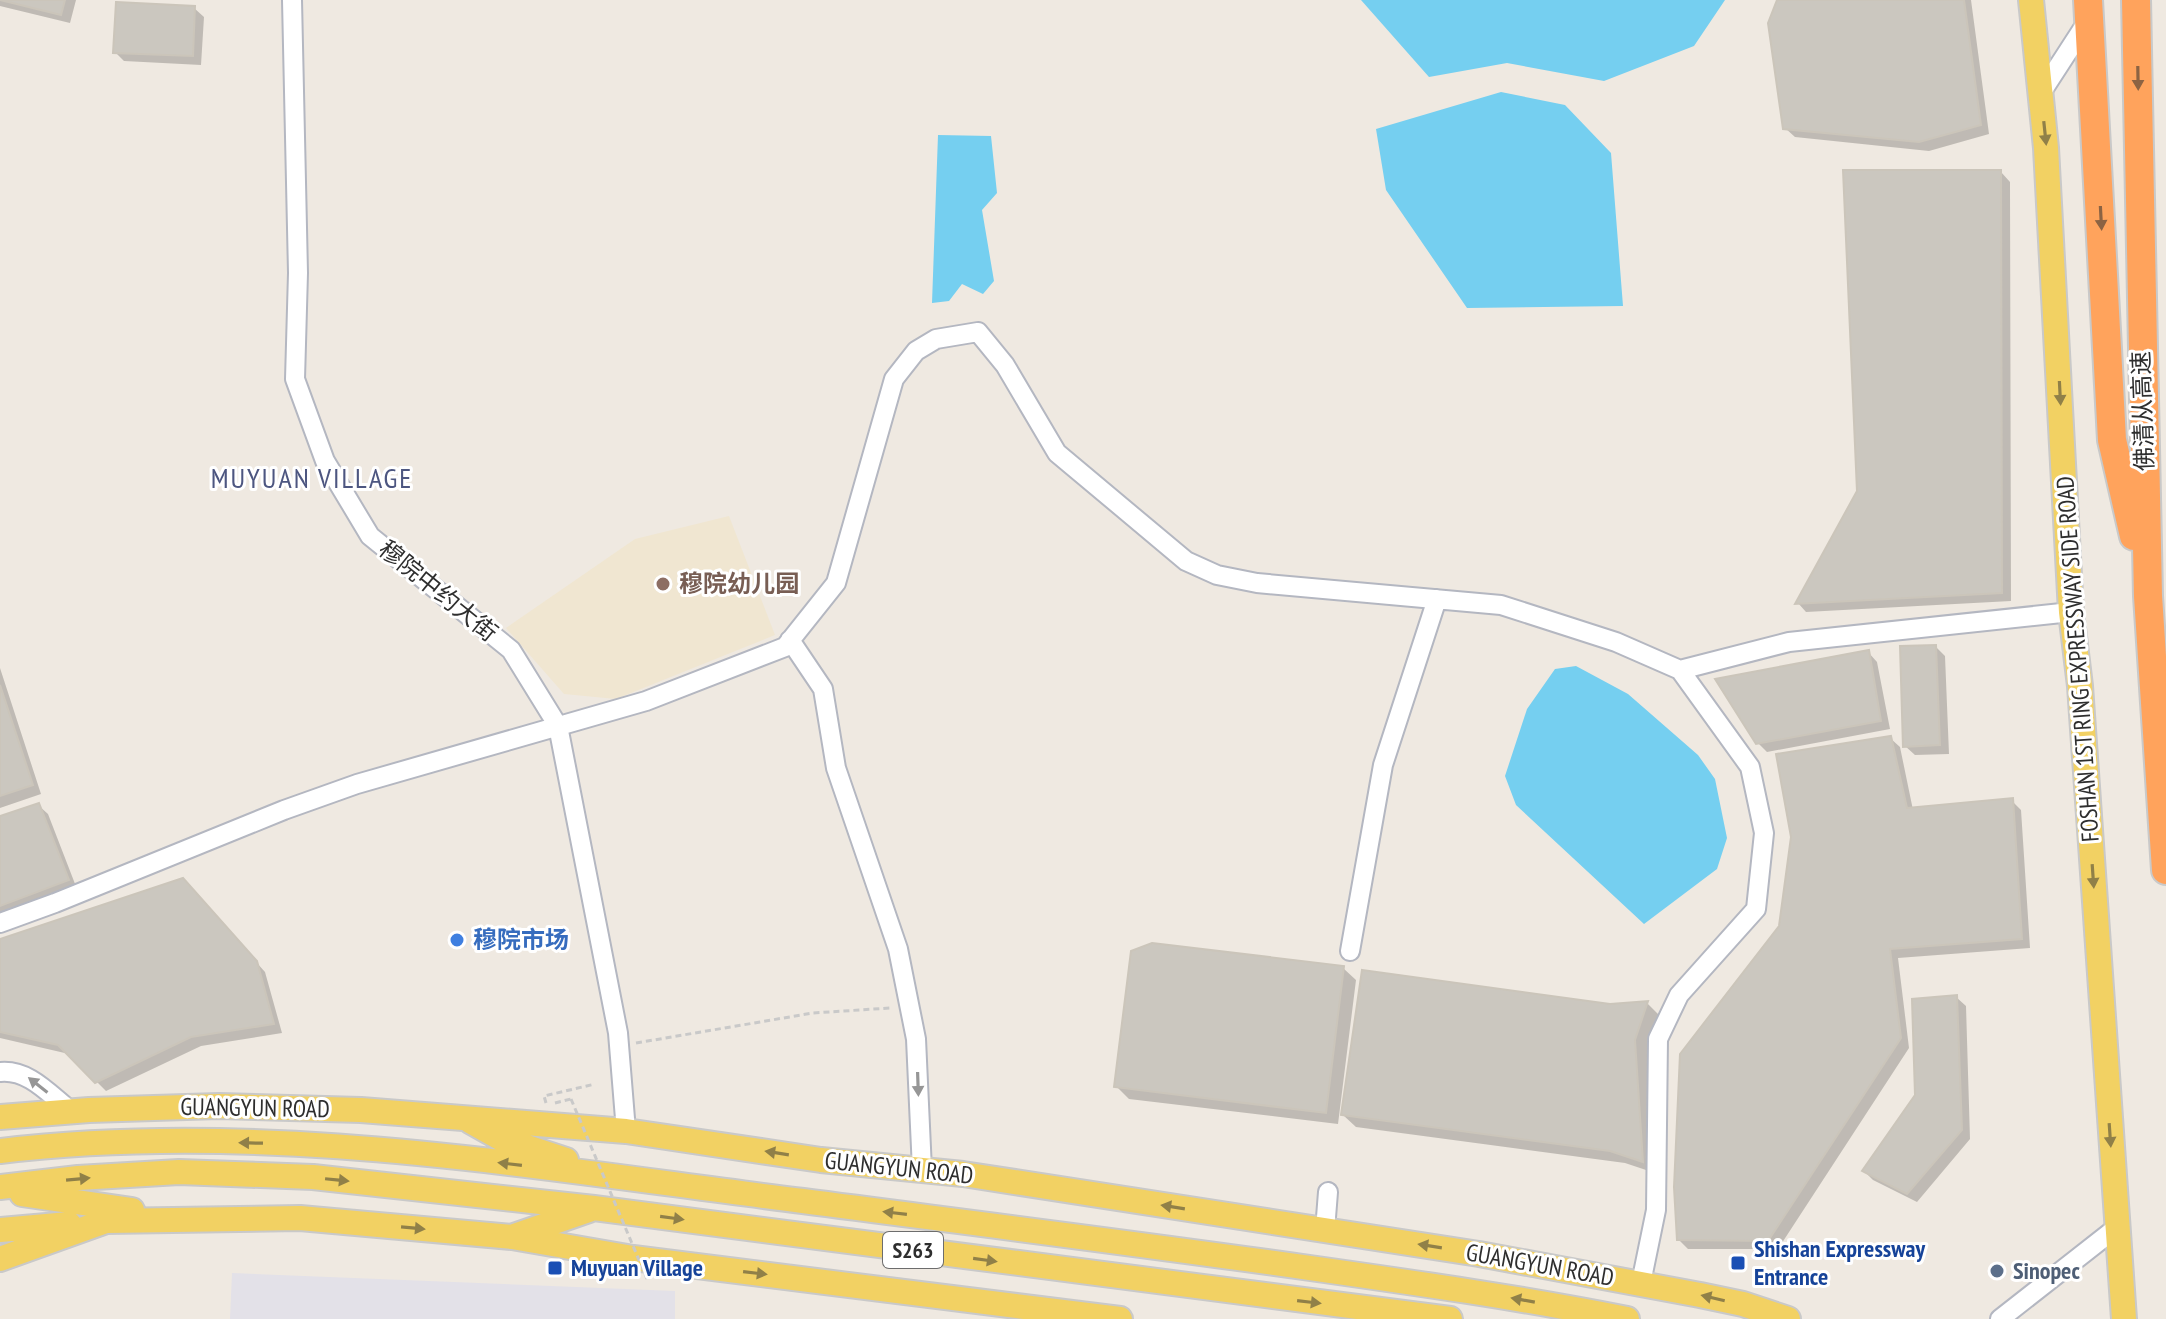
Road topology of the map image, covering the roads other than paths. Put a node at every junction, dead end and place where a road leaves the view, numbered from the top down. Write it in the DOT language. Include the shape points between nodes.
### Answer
graph roads {
  1 [pos="292,0"];
  2 [pos="2031,0"];
  3 [pos="2136,0"];
  4 [pos="2088,10"];
  5 [pos="2041,93"];
  6 [pos="2148,596"];
  7 [pos="1437,599"];
  8 [pos="2071,612"];
  9 [pos="790,640"];
  10 [pos="1680,670"];
  11 [pos="558,726"];
  12 [pos="2166,870"];
  13 [pos="0,923"];
  14 [pos="1350,951"];
  15 [pos="0,1072"];
  16 [pos="71,1111"];
  17 [pos="461,1116"];
  18 [pos="0,1117"];
  19 [pos="626,1131"];
  20 [pos="0,1151"];
  21 [pos="922,1170"];
  22 [pos="615,1177"];
  23 [pos="0,1189"];
  24 [pos="1328,1192"];
  25 [pos="594,1208"];
  26 [pos="196,1218"];
  27 [pos="106,1221"];
  28 [pos="2116,1228"];
  29 [pos="0,1230"];
  30 [pos="1325,1230"];
  31 [pos="512,1237"];
  32 [pos="2118,1258"];
  33 [pos="0,1259"];
  34 [pos="1641,1283"];
  35 [pos="1120,1319"];
  36 [pos="1450,1319"];
  37 [pos="1627,1319"];
  38 [pos="1788,1319"];
  39 [pos="2000,1319"];
  40 [pos="2110,1319"];
  41 [pos="2124,1319"];
  1 -- 11 [label="street, 穆院中约大街" via="295,379 325,461 370,536 511,650"];
  2 -- 5 [label="main road, FOSHAN 1ST RING EXPRESSWAY SIDE ROAD"];
  3 -- 6 [label="highway, 佛清从高速, one-way"];
  4 -- 5 [label="street"];
  4 -- 6 [label="highway, one-way" via="2112,440"];
  5 -- 8 [label="main road, FOSHAN 1ST RING EXPRESSWAY SIDE ROAD, one-way"];
  6 -- 12 [label="highway, 佛清从高速"];
  7 -- 9 [label="street" via="1257,583 1217,575 1186,561 1057,453 1005,365 978,332 936,339 916,351 894,379 836,583"];
  7 -- 10 [label="street" via="1501,605 1616,642"];
  7 -- 14 [label="street" via="1383,765"];
  8 -- 10 [label="street" via="1789,642"];
  8 -- 28 [label="main road, FOSHAN 1ST RING EXPRESSWAY SIDE ROAD, one-way" via="2082,702"];
  9 -- 11 [label="street" via="785,647 646,701"];
  9 -- 21 [label="street, one-way" via="823,689 836,768 898,949 916,1039"];
  10 -- 34 [label="street" via="1750,767 1764,833 1756,909 1679,995 1658,1039 1656,1210"];
  11 -- 13 [label="street" via="357,784"];
  11 -- 19 [label="street, 穆院中约大街" via="619,1046"];
  16 -- 15 [label="street, one-way" via="29,1077"];
  16 -- 17 [label="main road, GUANGYUN ROAD" via="219,1106"];
  16 -- 18 [label="main road, GUANGYUN ROAD"];
  17 -- 19 [label="main road, GUANGYUN ROAD"];
  17 -- 22 [label="main road" via="502,1139"];
  21 -- 19 [label="main road, GUANGYUN ROAD, one-way"];
  22 -- 20 [label="main road, GUANGYUN ROAD / S263, one-way" via="409,1151 256,1143 118,1141"];
  30 -- 21 [label="main road, GUANGYUN ROAD, one-way"];
  37 -- 22 [label="main road, GUANGYUN ROAD / S263, one-way" via="1493,1294"];
  23 -- 25 [label="main road, S263, one-way" via="179,1172 313,1177"];
  23 -- 26 [label="main road"];
  24 -- 30 [label="street"];
  25 -- 31 [label="main road"];
  25 -- 36 [label="main road, S263, one-way"];
  26 -- 27 [label="main road, S263"];
  26 -- 31 [label="main road, S263, one-way" via="300,1218"];
  27 -- 29 [label="main road"];
  27 -- 33 [label="main road, S263"];
  28 -- 32 [label="main road, FOSHAN 1ST RING EXPRESSWAY SIDE ROAD"];
  28 -- 39 [label="street"];
  34 -- 30 [label="main road, GUANGYUN ROAD, one-way"];
  31 -- 35 [label="main road, S263, one-way" via="633,1258"];
  32 -- 40 [label="main road"];
  32 -- 41 [label="main road, FOSHAN 1ST RING EXPRESSWAY SIDE ROAD"];
  38 -- 34 [label="main road, GUANGYUN ROAD, one-way"];
}
